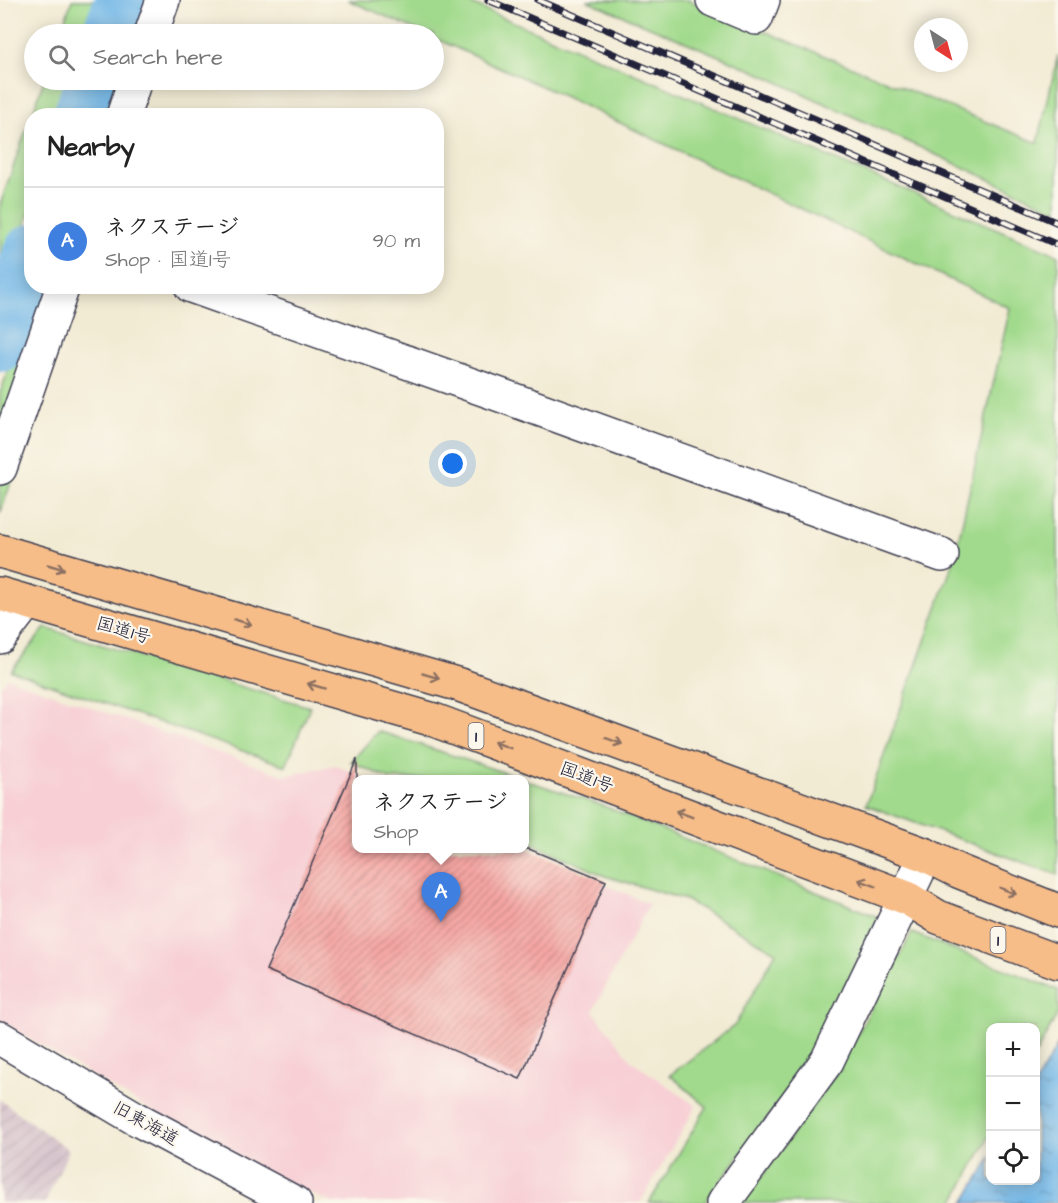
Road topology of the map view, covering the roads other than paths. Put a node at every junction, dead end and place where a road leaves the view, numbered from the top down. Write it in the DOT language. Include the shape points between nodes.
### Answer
graph roads {
  1 [pos="163,0"];
  2 [pos="713,0"];
  3 [pos="763,0"];
  4 [pos="155,24"];
  5 [pos="132,90"];
  6 [pos="126,108"];
  7 [pos="60,294"];
  8 [pos="214,294"];
  9 [pos="0,468"];
  10 [pos="0,551"];
  11 [pos="942,555"];
  12 [pos="13,598"];
  13 [pos="0,637"];
  14 [pos="926,855"];
  15 [pos="907,898"];
  16 [pos="1058,910"];
  17 [pos="1058,962"];
  18 [pos="0,1038"];
  19 [pos="295,1203"];
  20 [pos="723,1203"];
  1 -- 4 [label="street"];
  2 -- 3 [label="street" via="756,18"];
  5 -- 6 [label="street"];
  7 -- 9 [label="street"];
  8 -- 11 [label="street"];
  10 -- 14 [label="highway, one-way" via="460,685"];
  12 -- 13 [label="street"];
  15 -- 12 [label="highway, 国道1号 / 1, one-way" via="434,720"];
  14 -- 15 [label="street"];
  14 -- 16 [label="highway, one-way"];
  15 -- 17 [label="highway, 国道1号 / 1" via="938,917"];
  15 -- 20 [label="street" via="827,1061"];
  18 -- 19 [label="street, 旧東海道" via="135,1118"];
}
